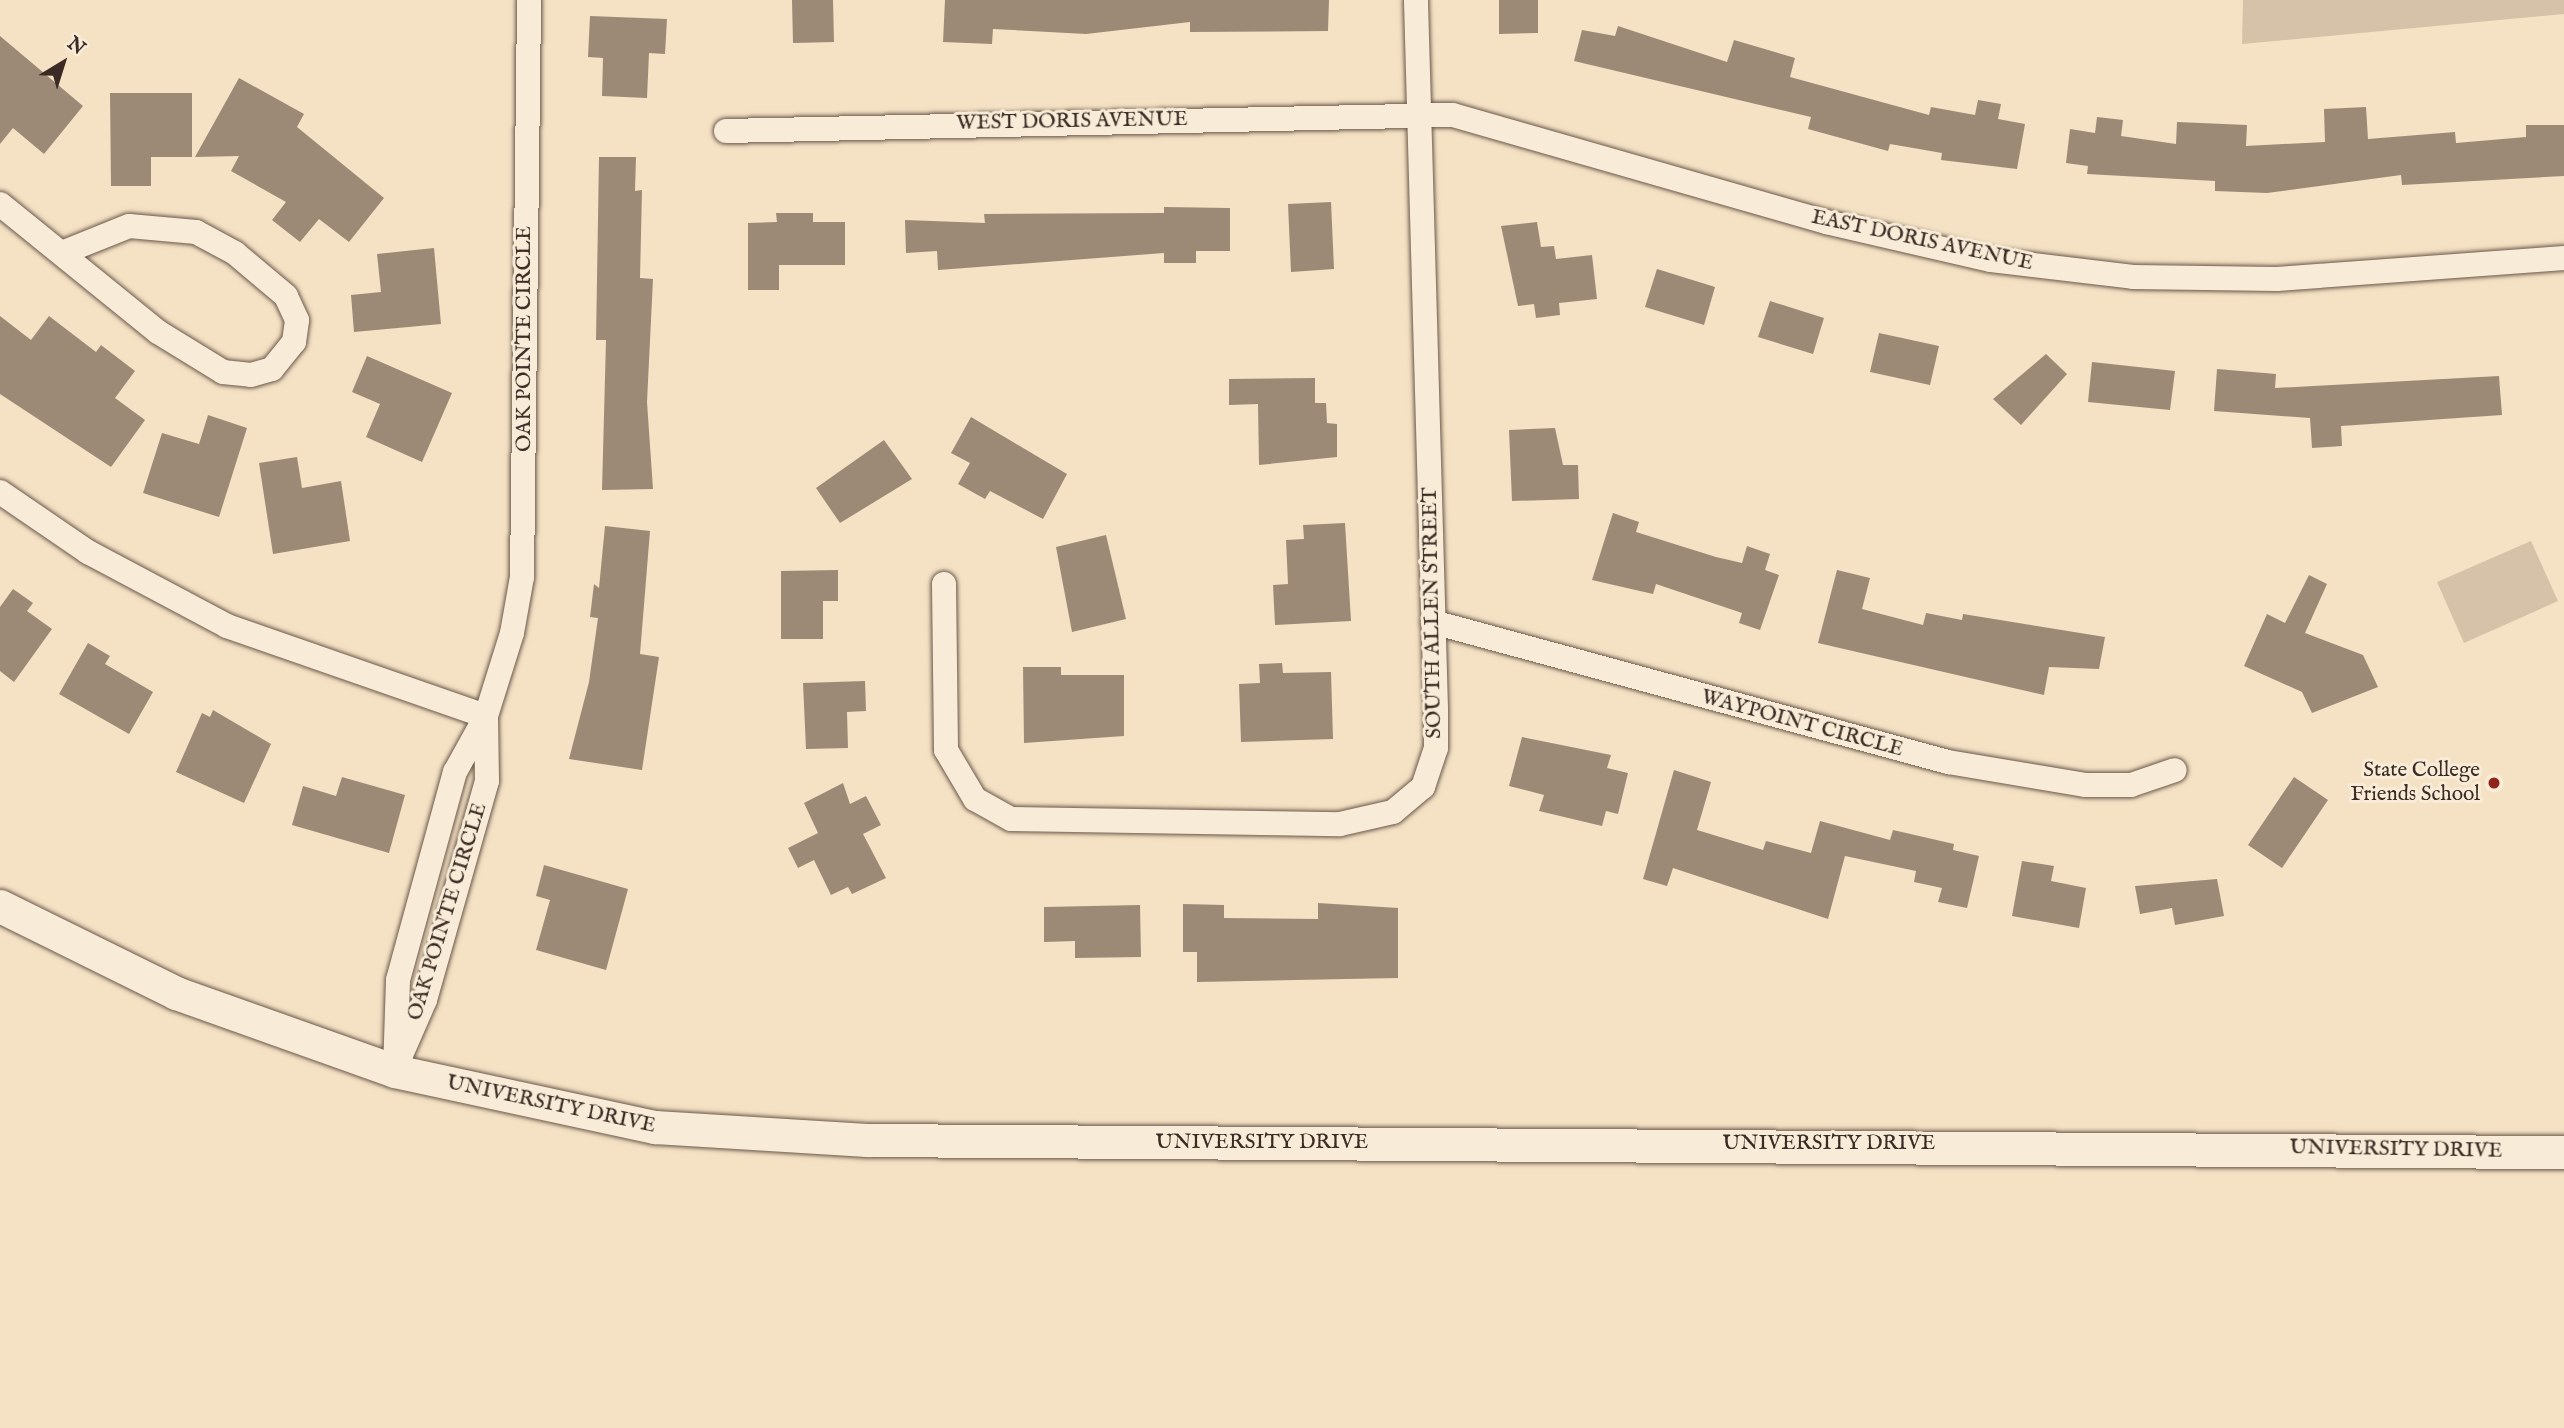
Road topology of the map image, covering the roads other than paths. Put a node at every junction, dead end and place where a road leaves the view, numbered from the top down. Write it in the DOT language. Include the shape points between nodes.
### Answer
graph roads {
  1 [pos="529,0"];
  2 [pos="1416,0"];
  3 [pos="1419,114"];
  4 [pos="726,131"];
  5 [pos="0,204"];
  6 [pos="62,253"];
  7 [pos="2564,258"];
  8 [pos="0,492"];
  9 [pos="944,584"];
  10 [pos="1433,622"];
  11 [pos="486,716"];
  12 [pos="2175,769"];
  13 [pos="0,906"];
  14 [pos="394,1071"];
  15 [pos="2564,1152"];
  1 -- 11 [label="street, OAK POINTE CIRCLE" via="525,523 512,633"];
  2 -- 3 [label="street, SOUTH ALLEN STREET"];
  3 -- 4 [label="street, WEST DORIS AVENUE"];
  3 -- 7 [label="street, EAST DORIS AVENUE" via="1453,115 1826,222 1992,260 2133,277 2277,279"];
  3 -- 10 [label="street, SOUTH ALLEN STREET"];
  5 -- 6 [label="street"];
  6 -- 6 [label="street" via="129,226 196,232 235,253 286,296 297,320 294,342 272,369 251,375 223,372 158,331"];
  8 -- 11 [label="street" via="88,552 228,626"];
  9 -- 10 [label="street, SOUTH ALLEN STREET" via="943,695 953,769 992,811 1035,823 1340,824 1393,812 1423,787 1436,748"];
  10 -- 12 [label="street, WAYPOINT CIRCLE" via="1948,762 2086,785 2131,785"];
  11 -- 14 [label="street, OAK POINTE CIRCLE" via="487,780 425,1000"];
  11 -- 14 [label="street, OAK POINTE CIRCLE" via="455,772 398,980"];
  13 -- 14 [label="main road, UNIVERSITY DRIVE" via="176,993"];
  14 -- 15 [label="main road, UNIVERSITY DRIVE" via="655,1127 867,1140"];
}
